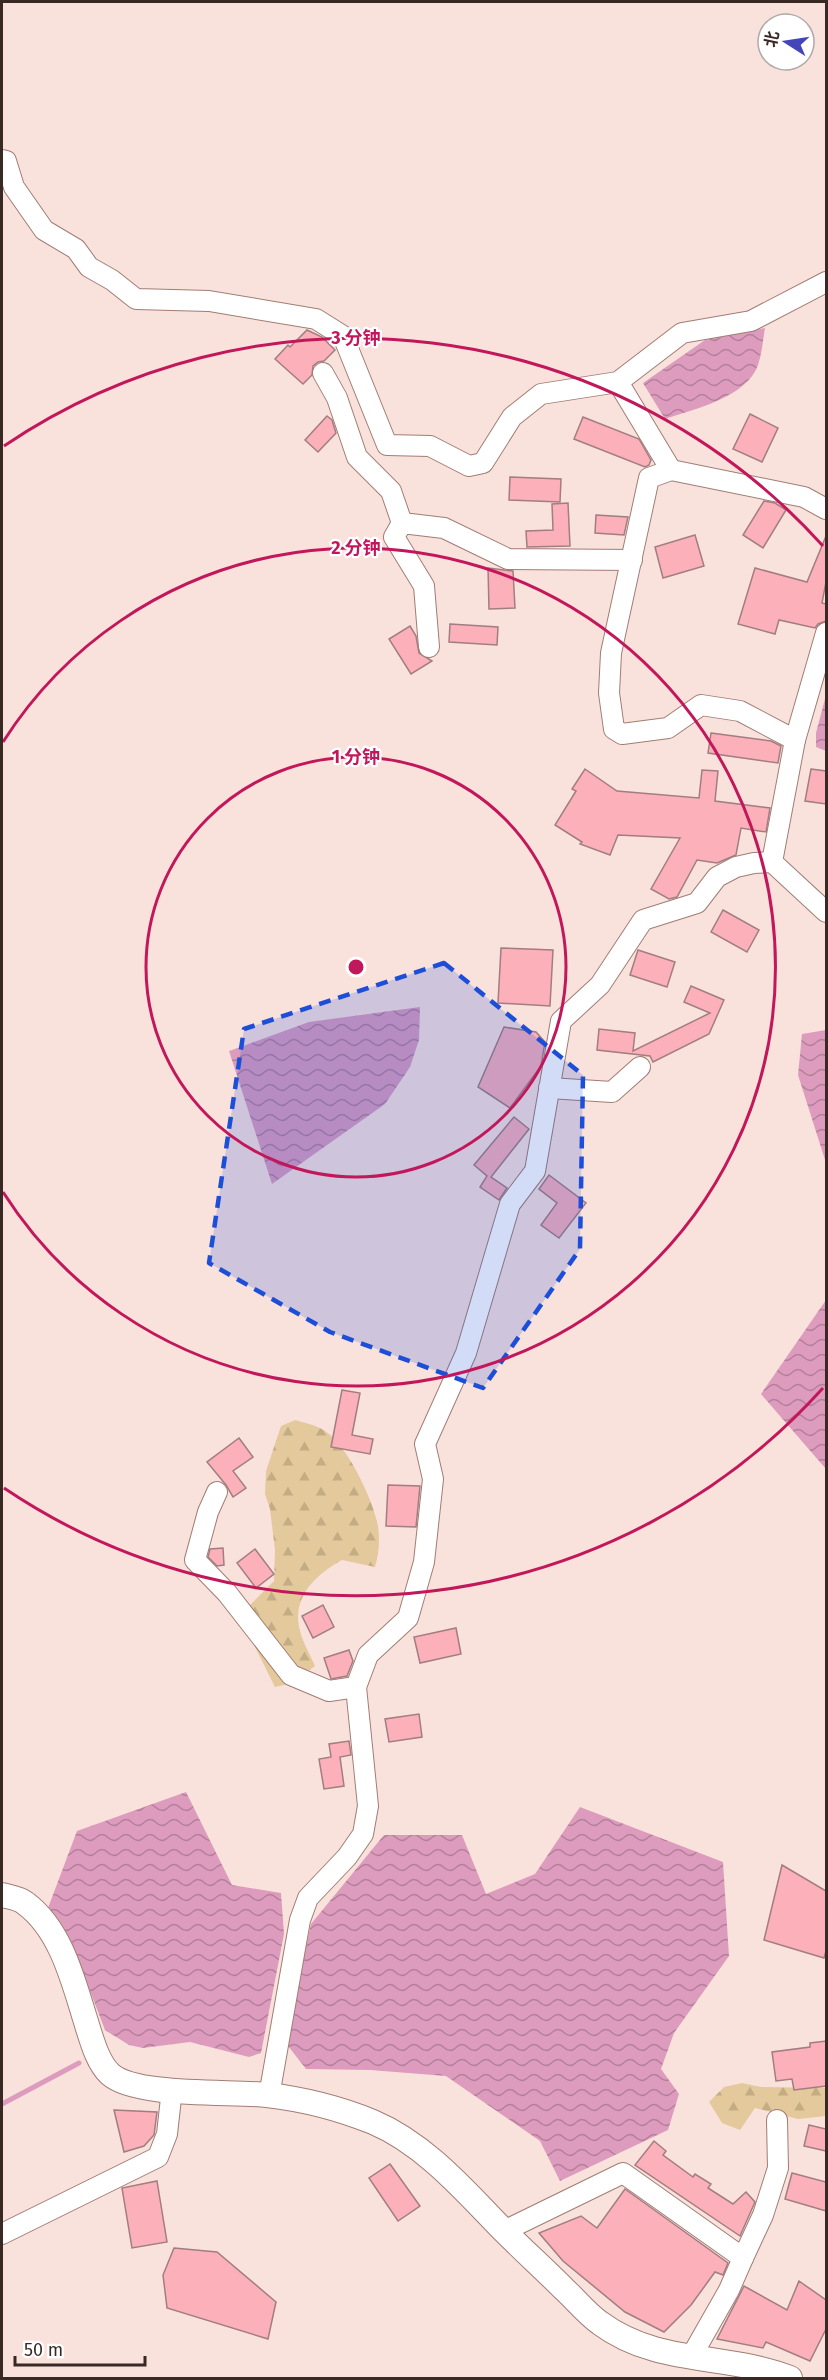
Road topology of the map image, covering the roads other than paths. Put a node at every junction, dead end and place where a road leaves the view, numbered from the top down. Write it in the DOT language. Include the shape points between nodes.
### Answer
graph roads {
  1 [pos="2,160"];
  2 [pos="826,282"];
  3 [pos="323,373"];
  4 [pos="618,382"];
  5 [pos="671,470"];
  6 [pos="826,509"];
  7 [pos="402,524"];
  8 [pos="632,560"];
  9 [pos="826,633"];
  10 [pos="429,646"];
  11 [pos="795,740"];
  12 [pos="772,862"];
  13 [pos="826,912"];
  14 [pos="640,1067"];
  15 [pos="549,1088"];
  16 [pos="217,1492"];
  17 [pos="356,1687"];
  18 [pos="2,1895"];
  19 [pos="172,2090"];
  20 [pos="268,2096"];
  21 [pos="777,2120"];
  22 [pos="504,2231"];
  23 [pos="2,2234"];
  24 [pos="743,2258"];
  25 [pos="692,2357"];
  26 [pos="790,2379"];
  1 -- 4 [label="street" via="14,187 44,230 76,249 89,267 136,299 209,301 316,319 343,336 387,445 430,446 469,466 483,463 512,417 541,394"];
  2 -- 4 [label="street" via="752,321 682,333"];
  3 -- 7 [label="street" via="337,398 357,457 391,491"];
  4 -- 5 [label="street"];
  5 -- 6 [label="street" via="804,497"];
  5 -- 8 [label="street" via="649,478"];
  7 -- 8 [label="street" via="444,528 508,560"];
  7 -- 10 [label="street" via="394,537 424,586"];
  8 -- 11 [label="street" via="611,653 609,693 614,729 622,734 668,728 701,705 740,711"];
  9 -- 11 [label="street"];
  11 -- 12 [label="street"];
  12 -- 13 [label="street"];
  12 -- 15 [label="street" via="736,867 717,877 697,903 643,920 600,985 561,1021"];
  14 -- 15 [label="street" via="612,1092"];
  15 -- 17 [label="street" via="535,1171 510,1204 466,1353 425,1444 434,1479 424,1562 408,1618 368,1655"];
  16 -- 17 [label="street" via="195,1560 227,1593 291,1675 329,1691"];
  17 -- 20 [label="street" via="368,1806 363,1834 308,1898 300,1920"];
  18 -- 19 [label="street" via="24,1901 48,1926 71,1972 94,2048 109,2074 124,2083"];
  19 -- 20 [label="street"];
  19 -- 23 [label="street" via="167,2133 158,2157"];
  20 -- 22 [label="street" via="333,2109 375,2123 416,2147"];
  21 -- 24 [label="street" via="778,2168 763,2215"];
  22 -- 24 [label="street" via="623,2174"];
  22 -- 25 [label="street" via="599,2322 626,2340 652,2350"];
  24 -- 25 [label="street"];
  25 -- 26 [label="street" via="767,2369"];
}
